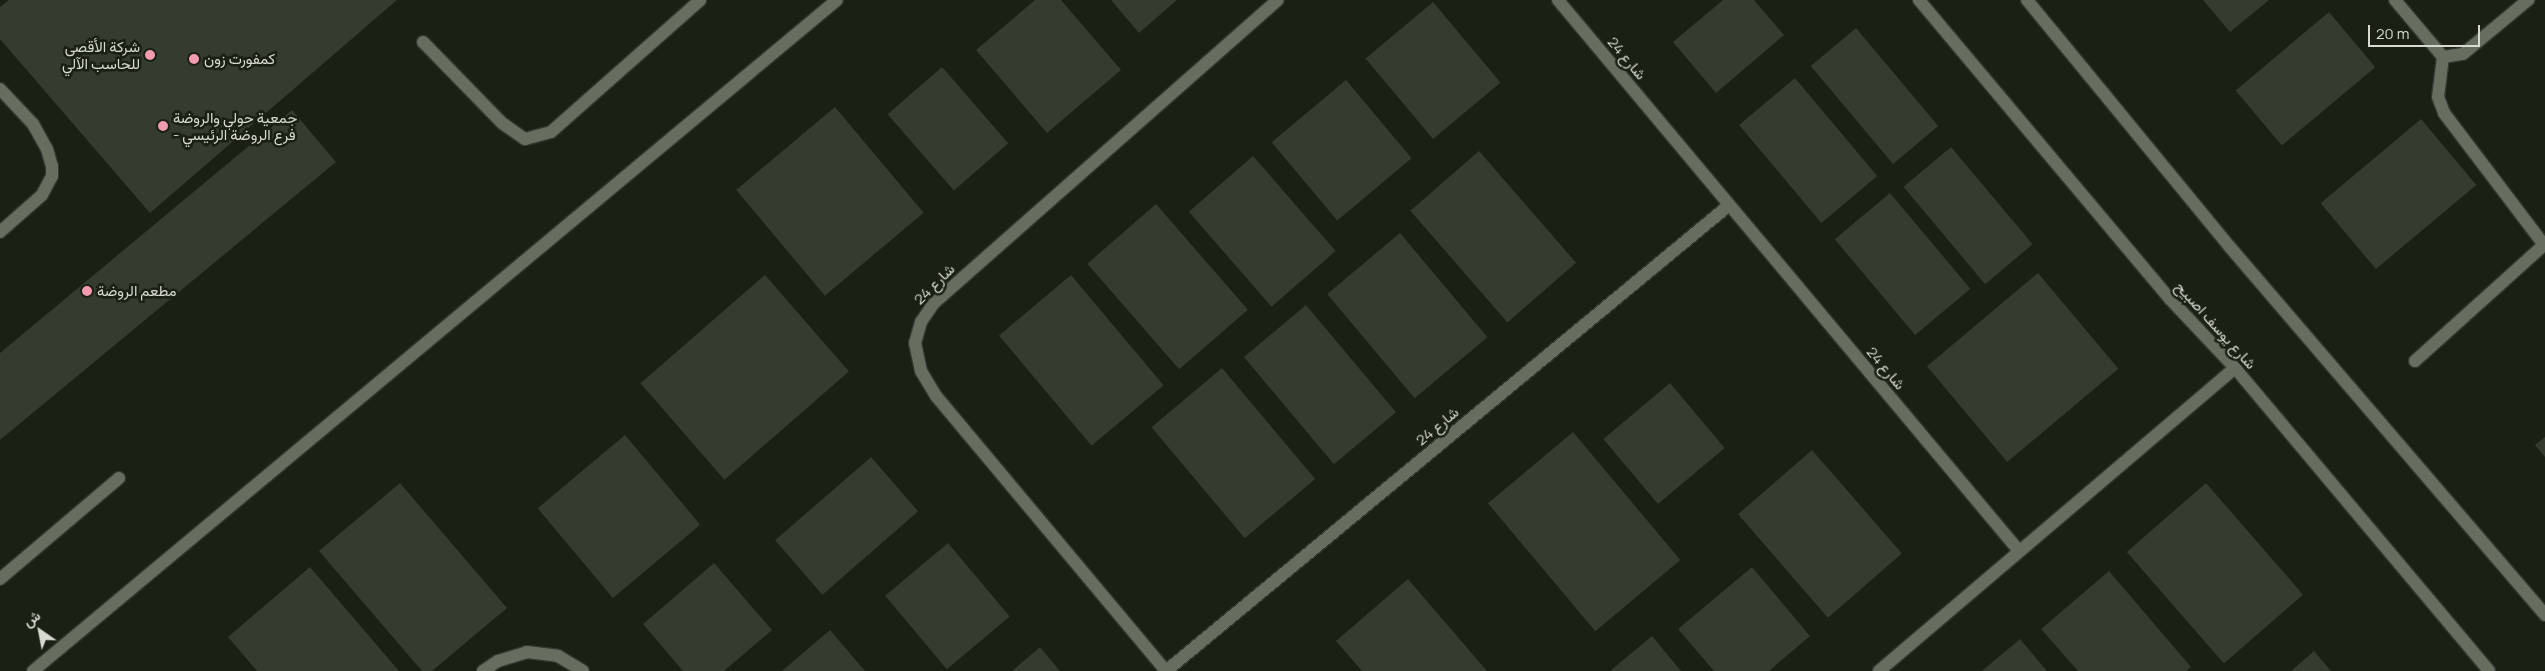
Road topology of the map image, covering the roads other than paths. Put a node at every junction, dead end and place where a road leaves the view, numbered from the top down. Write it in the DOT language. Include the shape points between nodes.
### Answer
graph roads {
  1 [pos="700,0"];
  2 [pos="837,0"];
  3 [pos="1278,0"];
  4 [pos="1558,0"];
  5 [pos="1919,0"];
  6 [pos="2027,0"];
  7 [pos="2395,0"];
  8 [pos="2528,0"];
  9 [pos="423,42"];
  10 [pos="2443,57"];
  11 [pos="0,89"];
  12 [pos="1728,206"];
  13 [pos="0,232"];
  14 [pos="2545,245"];
  15 [pos="2415,361"];
  16 [pos="2235,368"];
  17 [pos="119,478"];
  18 [pos="2019,551"];
  19 [pos="0,579"];
  20 [pos="2545,615"];
  21 [pos="33,671"];
  22 [pos="483,671"];
  23 [pos="583,671"];
  24 [pos="1166,671"];
  25 [pos="1879,671"];
  26 [pos="2489,671"];
  1 -- 9 [label="street" via="551,132 525,139 502,123"];
  2 -- 21 [label="street"];
  3 -- 24 [label="street, شارع 24" via="934,303 921,322 915,342 920,371 936,396"];
  4 -- 12 [label="street, شارع 24"];
  5 -- 16 [label="street, شارع يوسف اصبيح" via="2170,299"];
  6 -- 20 [label="street" via="2229,246"];
  7 -- 10 [label="street"];
  8 -- 10 [label="street" via="2463,54"];
  10 -- 14 [label="street" via="2438,97 2444,113"];
  11 -- 13 [label="street" via="42,138 52,166 52,176 42,195"];
  12 -- 18 [label="street, شارع 24"];
  12 -- 24 [label="street, شارع 24"];
  14 -- 15 [label="street"];
  16 -- 18 [label="street"];
  16 -- 26 [label="street, شارع يوسف اصبيح"];
  17 -- 19 [label="street"];
  18 -- 25 [label="street"];
  22 -- 23 [label="street" via="498,661 527,652 558,656"];
}
